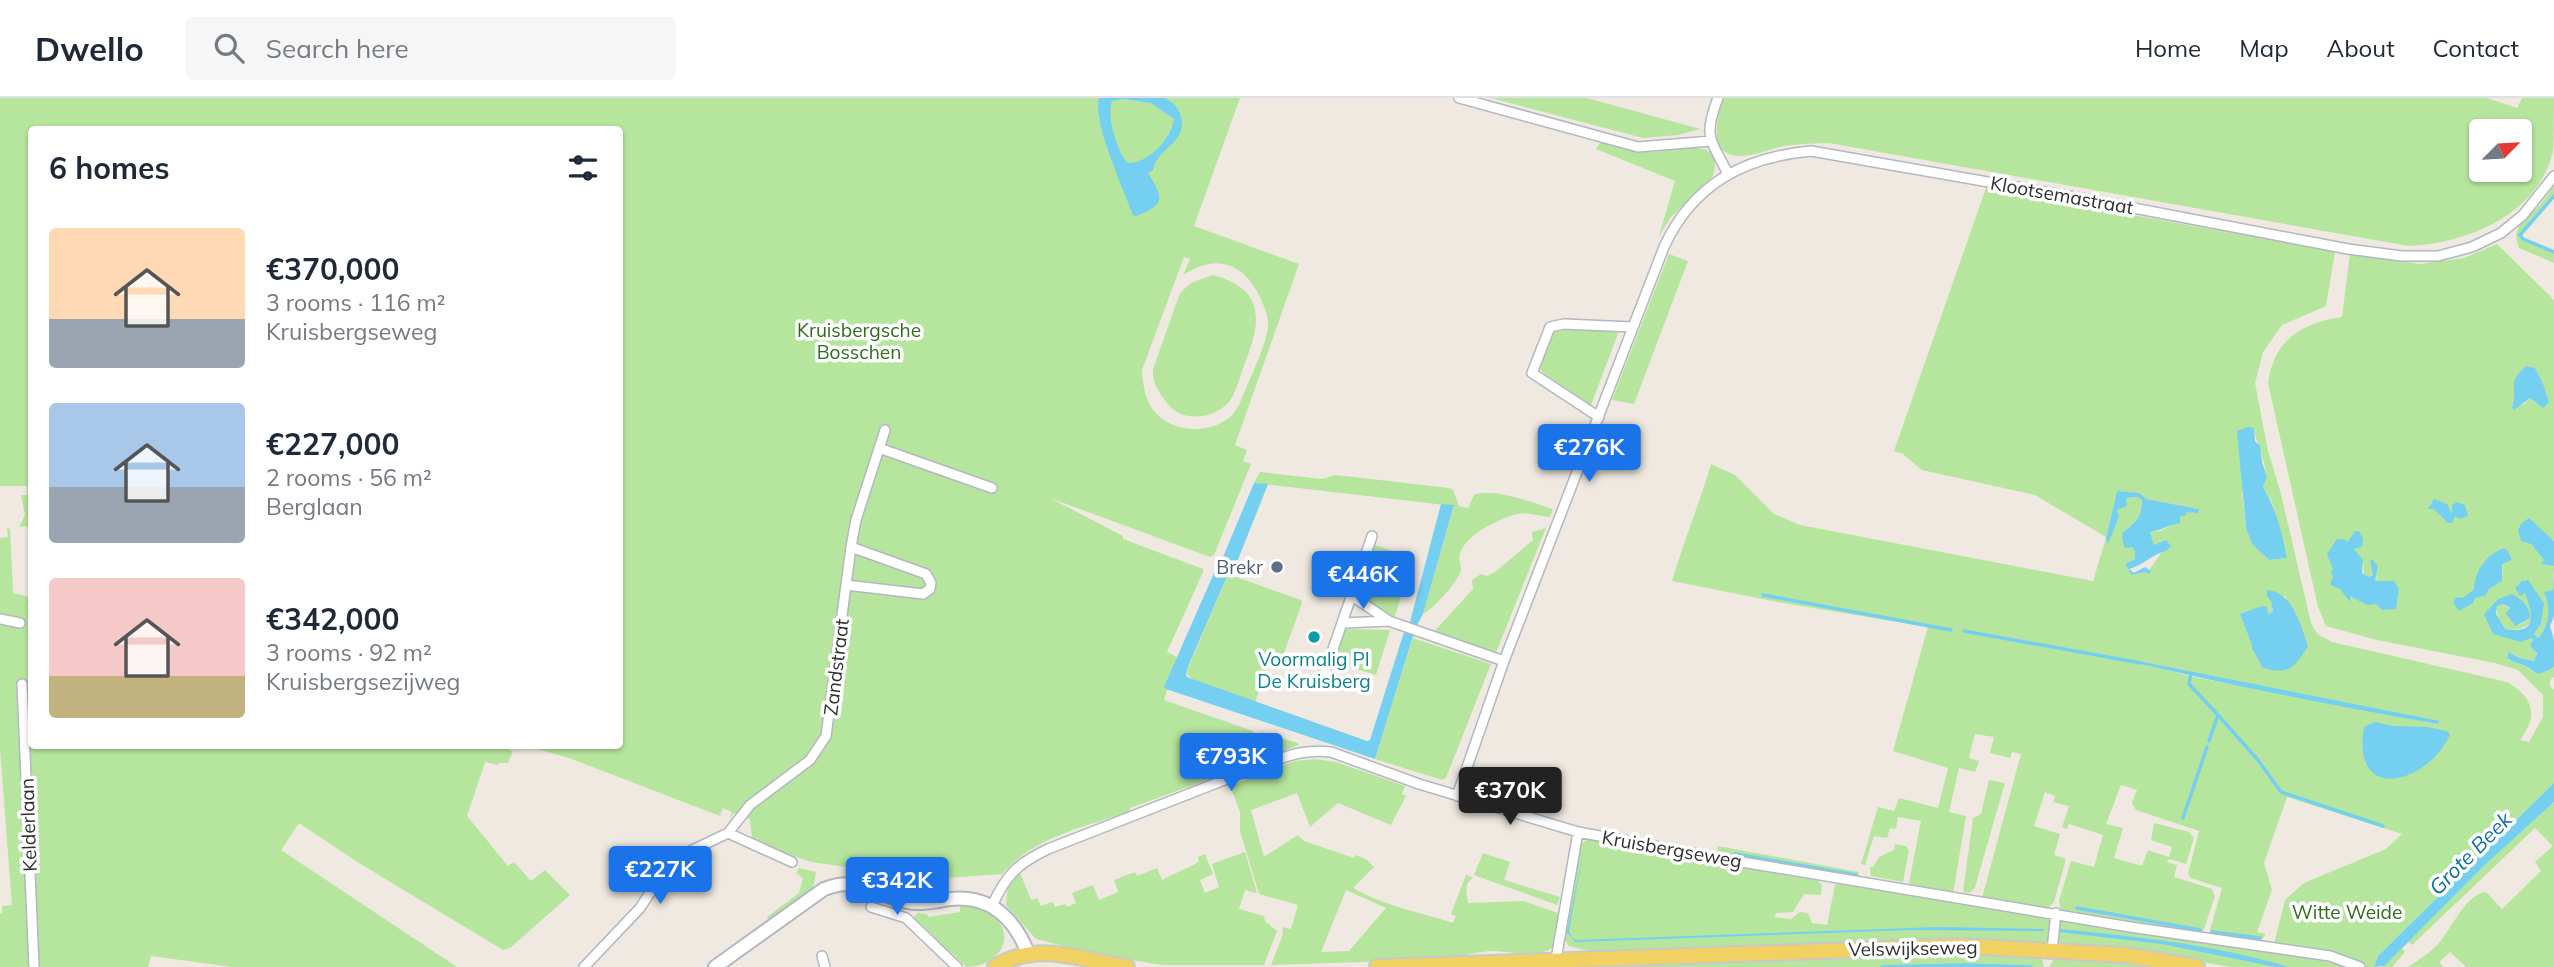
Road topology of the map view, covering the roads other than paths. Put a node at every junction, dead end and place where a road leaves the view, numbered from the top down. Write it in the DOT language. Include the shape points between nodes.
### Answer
graph roads {
  1 [pos="1459,98"];
  2 [pos="1718,98"];
  3 [pos="1711,141"];
  4 [pos="1728,174"];
  5 [pos="2554,176"];
  6 [pos="1632,327"];
  7 [pos="1599,417"];
  8 [pos="885,430"];
  9 [pos="879,448"];
  10 [pos="992,488"];
  11 [pos="1373,536"];
  12 [pos="851,547"];
  13 [pos="846,585"];
  14 [pos="1352,596"];
  15 [pos="0,620"];
  16 [pos="1389,621"];
  17 [pos="20,623"];
  18 [pos="1343,624"];
  19 [pos="1504,661"];
  20 [pos="1324,675"];
  21 [pos="22,684"];
  22 [pos="1457,796"];
  23 [pos="1578,832"];
  24 [pos="728,833"];
  25 [pos="792,862"];
  26 [pos="901,900"];
  27 [pos="992,906"];
  28 [pos="871,907"];
  29 [pos="2056,913"];
  30 [pos="897,915"];
  31 [pos="2052,950"];
  32 [pos="1028,953"];
  33 [pos="822,956"];
  34 [pos="1556,963"];
  35 [pos="34,967"];
  36 [pos="584,967"];
  37 [pos="715,967"];
  38 [pos="825,967"];
  39 [pos="957,967"];
  40 [pos="995,967"];
  41 [pos="1127,967"];
  42 [pos="1377,967"];
  43 [pos="2197,967"];
  44 [pos="2360,967"];
  1 -- 3 [label="street" via="1638,147"];
  2 -- 3 [label="street" via="1709,123"];
  3 -- 4 [label="street"];
  4 -- 5 [label="street, Klootsemastraat" via="1789,153 1823,153 2402,256 2438,256 2501,233 2524,215"];
  4 -- 6 [label="street, Klootsemastraat" via="1700,195 1674,226"];
  6 -- 7 [label="street, Klootsemastraat"];
  6 -- 7 [label="street" via="1550,327 1532,373"];
  7 -- 19 [label="street, Klootsemastraat"];
  8 -- 9 [label="street, Zandstraat"];
  9 -- 10 [label="street"];
  9 -- 12 [label="street, Zandstraat"];
  11 -- 14 [label="street"];
  12 -- 13 [label="street, Zandstraat"];
  12 -- 13 [label="street" via="926,574 932,583 923,594"];
  13 -- 24 [label="street, Zandstraat" via="826,736 810,760 750,805"];
  14 -- 16 [label="street"];
  14 -- 18 [label="street"];
  15 -- 17 [label="street"];
  16 -- 18 [label="street"];
  16 -- 19 [label="street"];
  18 -- 20 [label="street"];
  19 -- 22 [label="street, Klootsemastraat"];
  21 -- 35 [label="street, Kelderlaan"];
  22 -- 23 [label="street, Kruisbergseweg"];
  22 -- 27 [label="street, Kruisbergseweg" via="1331,752 1298,752 1031,858 1007,876"];
  23 -- 29 [label="street, Kruisbergseweg"];
  23 -- 34 [label="street"];
  24 -- 25 [label="street"];
  24 -- 36 [label="street" via="680,856 640,908"];
  26 -- 27 [label="street" via="969,899"];
  26 -- 30 [label="street"];
  26 -- 37 [label="street" via="864,886 834,885"];
  27 -- 32 [label="street" via="1014,924"];
  28 -- 30 [label="street"];
  29 -- 31 [label="street"];
  29 -- 44 [label="street, Kruisbergseweg" via="2330,956"];
  30 -- 39 [label="street" via="906,918"];
  31 -- 34 [label="main road, Velswijkseweg" via="1894,947"];
  31 -- 43 [label="main road, Velswijkseweg"];
  32 -- 40 [label="main road"];
  32 -- 41 [label="main road"];
  33 -- 38 [label="street"];
  34 -- 42 [label="main road, Velswijkseweg"];
}
